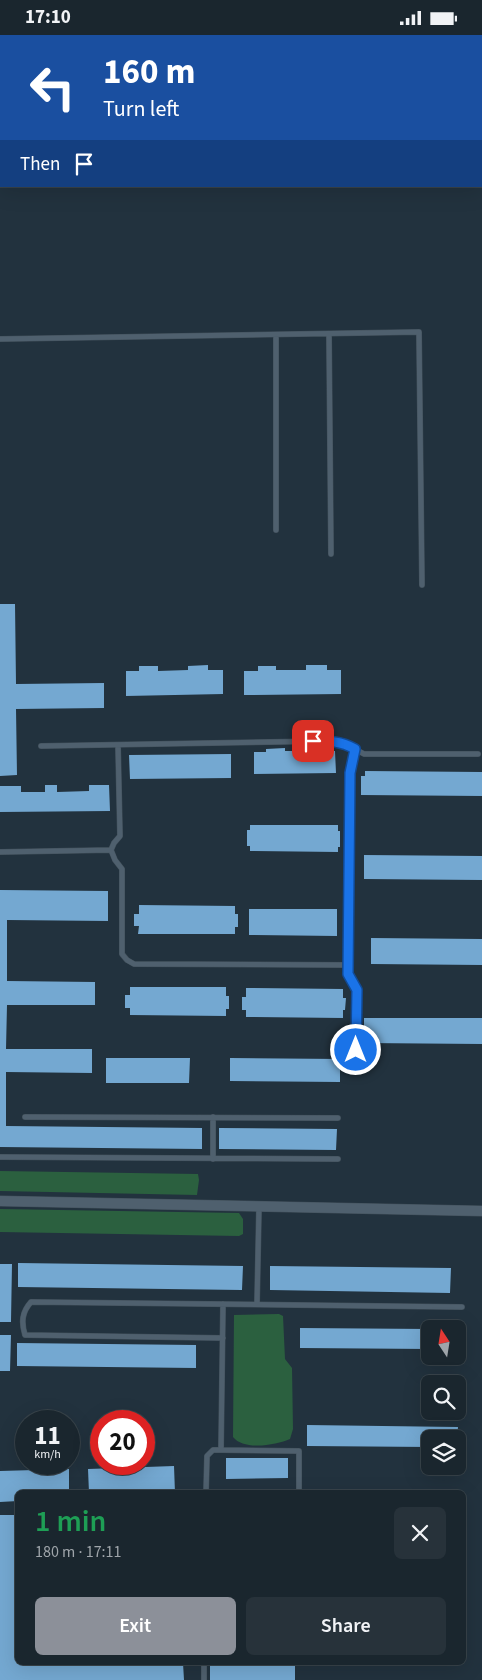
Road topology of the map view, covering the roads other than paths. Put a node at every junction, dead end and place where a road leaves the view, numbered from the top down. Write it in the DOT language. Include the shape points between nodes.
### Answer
graph roads {
  1 [pos="329,334"];
  2 [pos="276,335"];
  3 [pos="0,339"];
  4 [pos="276,530"];
  5 [pos="330,554"];
  6 [pos="422,585"];
  7 [pos="118,745"];
  8 [pos="41,746"];
  9 [pos="355,749"];
  10 [pos="478,754"];
  11 [pos="111,850"];
  12 [pos="0,852"];
  13 [pos="349,965"];
  14 [pos="356,1050"];
  15 [pos="25,1117"];
  16 [pos="214,1117"];
  17 [pos="338,1117"];
  18 [pos="0,1157"];
  19 [pos="213,1159"];
  20 [pos="338,1159"];
  21 [pos="0,1201"];
  22 [pos="259,1207"];
  23 [pos="482,1211"];
  24 [pos="223,1304"];
  25 [pos="257,1304"];
  26 [pos="462,1307"];
  27 [pos="223,1338"];
  28 [pos="221,1451"];
  29 [pos="206,1490"];
  30 [pos="299,1490"];
  31 [pos="204,1665"];
  32 [pos="204,1680"];
  1 -- 2 [label="lane"];
  1 -- 5 [label="lane"];
  1 -- 6 [label="lane" via="419,333"];
  2 -- 3 [label="lane"];
  2 -- 4 [label="lane"];
  7 -- 8 [label="lane"];
  7 -- 9 [label="lane" via="332,741"];
  7 -- 11 [label="lane" via="120,836"];
  9 -- 10 [label="lane" via="364,754"];
  9 -- 13 [label="lane" via="350,773"];
  11 -- 12 [label="lane"];
  11 -- 13 [label="lane" via="122,869 122,954 127,960 134,963"];
  13 -- 14 [label="lane" via="348,974 357,990"];
  15 -- 16 [label="lane"];
  16 -- 17 [label="lane"];
  16 -- 19 [label="lane"];
  18 -- 19 [label="lane"];
  19 -- 20 [label="lane"];
  21 -- 22 [label="street"];
  22 -- 23 [label="street"];
  22 -- 25 [label="lane"];
  24 -- 25 [label="lane"];
  24 -- 27 [label="lane"];
  24 -- 27 [label="lane" via="31,1301 24,1310 22,1327 25,1335"];
  25 -- 26 [label="lane"];
  27 -- 28 [label="lane"];
  28 -- 29 [label="lane" via="213,1450 207,1457"];
  28 -- 30 [label="lane" via="299,1451"];
  31 -- 32 [label="lane"];
}
